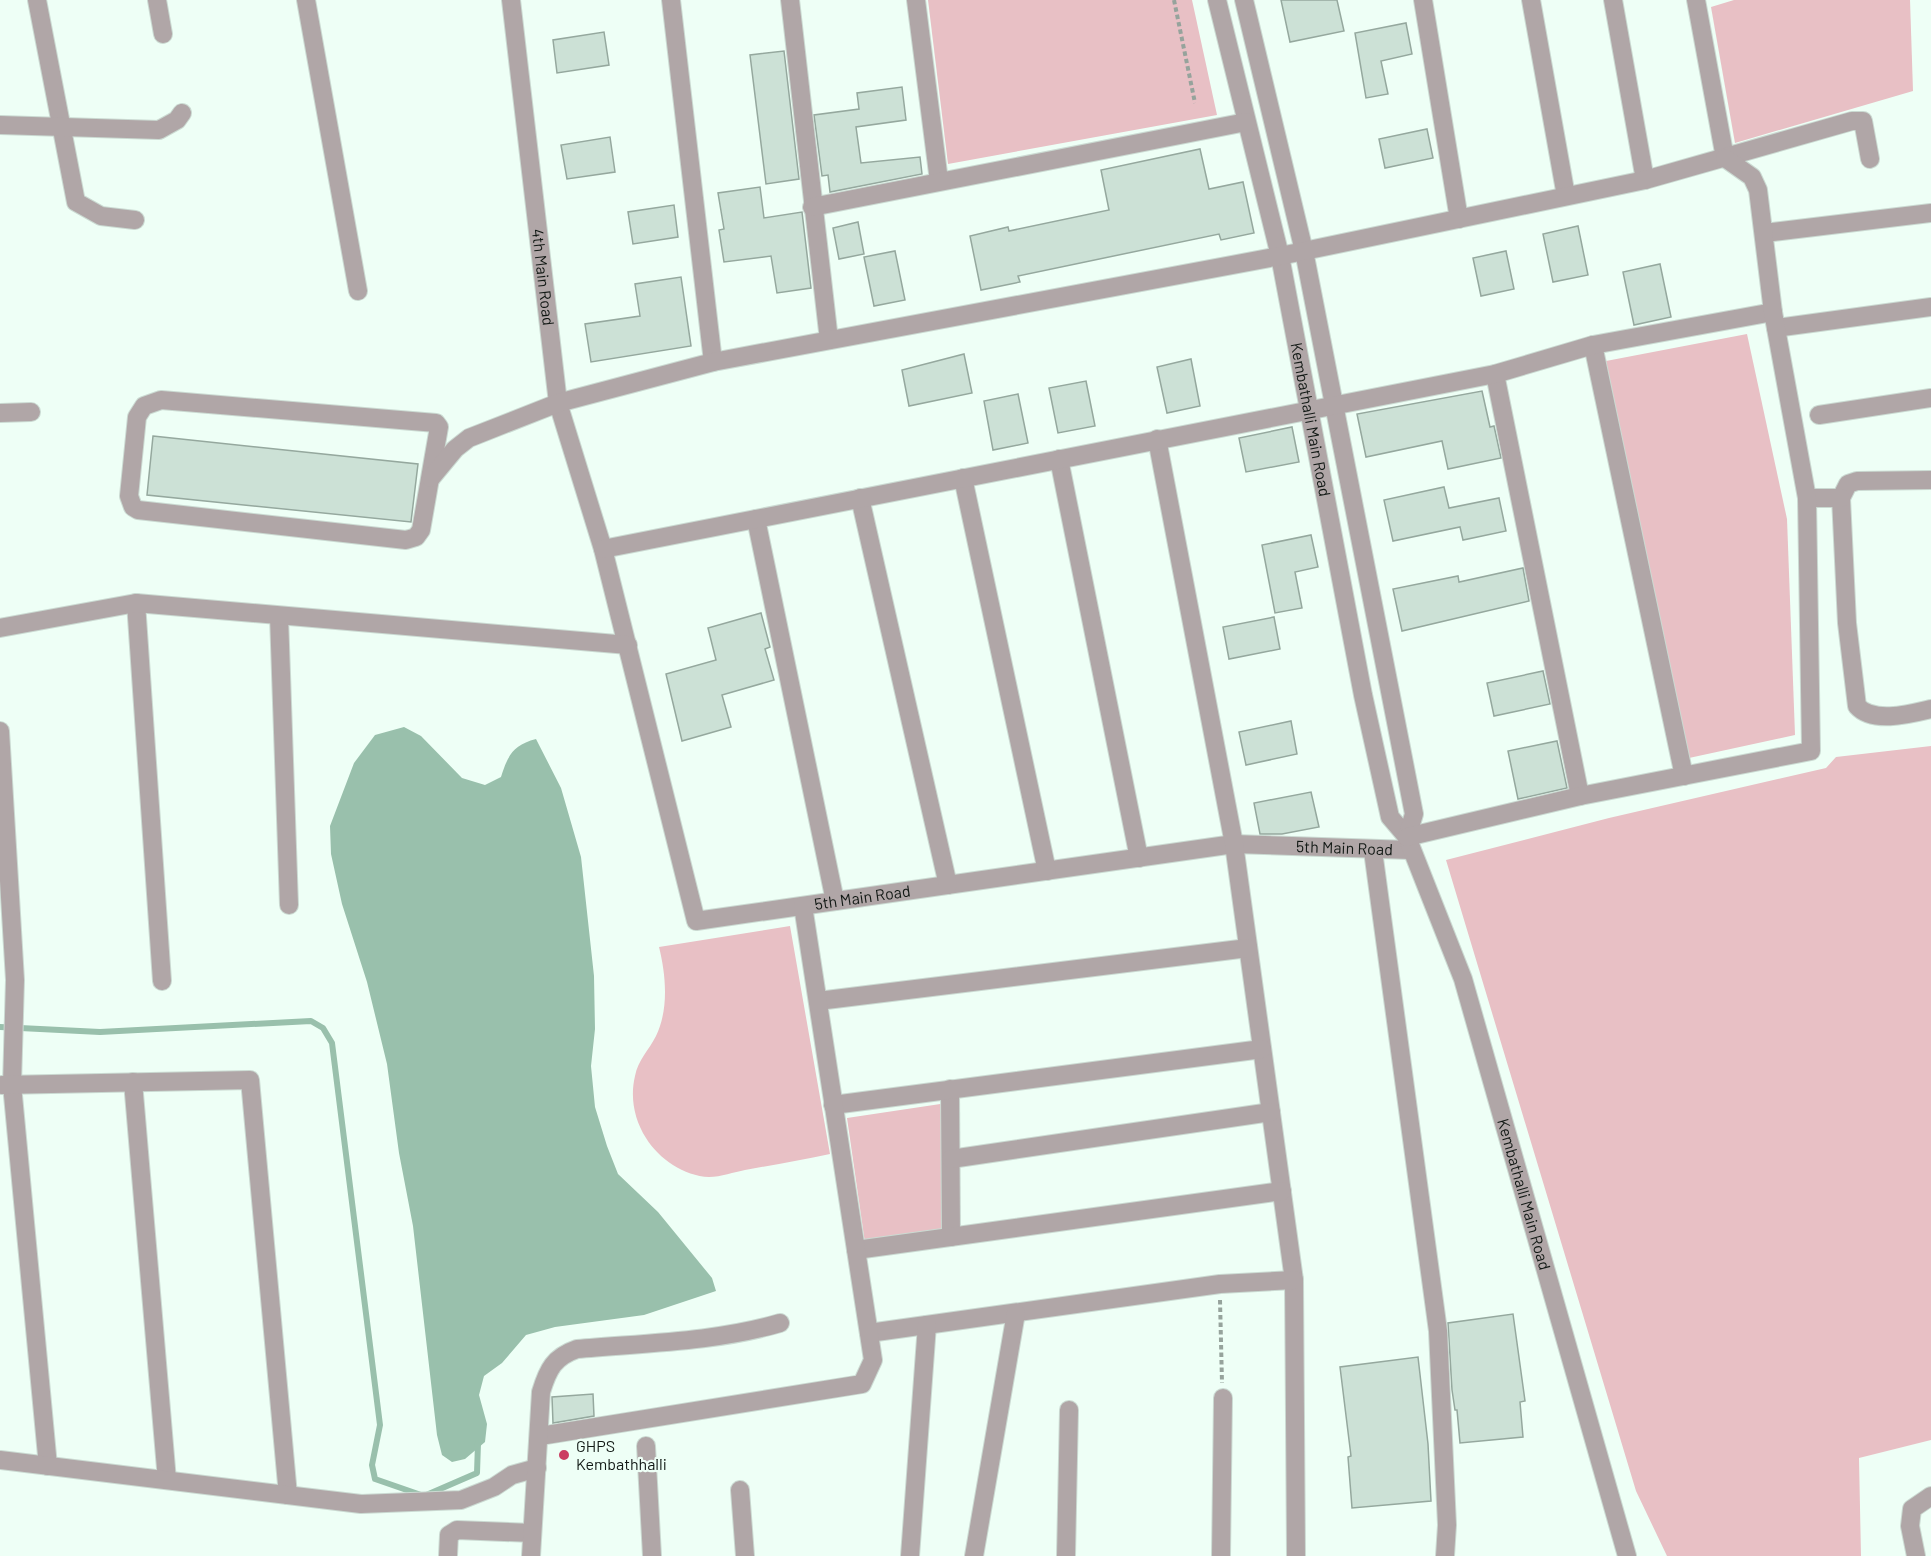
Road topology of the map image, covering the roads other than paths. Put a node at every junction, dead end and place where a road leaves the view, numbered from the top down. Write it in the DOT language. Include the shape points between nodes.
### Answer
graph roads {
  1 [pos="37,0"];
  2 [pos="156,0"];
  3 [pos="306,0"];
  4 [pos="511,0"];
  5 [pos="671,0"];
  6 [pos="789,0"];
  7 [pos="916,0"];
  8 [pos="1217,0"];
  9 [pos="1244,0"];
  10 [pos="1423,0"];
  11 [pos="1531,0"];
  12 [pos="1613,0"];
  13 [pos="1696,0"];
  14 [pos="163,34"];
  15 [pos="182,113"];
  16 [pos="1245,122"];
  17 [pos="0,125"];
  18 [pos="62,127"];
  19 [pos="1725,158"];
  20 [pos="1870,159"];
  21 [pos="1645,180"];
  22 [pos="939,181"];
  23 [pos="1566,196"];
  24 [pos="812,207"];
  25 [pos="1931,213"];
  26 [pos="1459,219"];
  27 [pos="135,220"];
  28 [pos="1764,233"];
  29 [pos="1304,251"];
  30 [pos="1280,256"];
  31 [pos="358,291"];
  32 [pos="1931,307"];
  33 [pos="1775,320"];
  34 [pos="829,340"];
  35 [pos="1593,345"];
  36 [pos="713,362"];
  37 [pos="1495,374"];
  38 [pos="1931,398"];
  39 [pos="558,404"];
  40 [pos="1336,405"];
  41 [pos="1307,411"];
  42 [pos="31,412"];
  43 [pos="0,413"];
  44 [pos="1819,415"];
  45 [pos="1157,440"];
  46 [pos="1059,459"];
  47 [pos="430,478"];
  48 [pos="963,478"];
  49 [pos="1931,480"];
  50 [pos="860,498"];
  51 [pos="1807,498"];
  52 [pos="1841,498"];
  53 [pos="756,519"];
  54 [pos="603,549"];
  55 [pos="136,603"];
  56 [pos="279,616"];
  57 [pos="0,628"];
  58 [pos="628,645"];
  59 [pos="1931,709"];
  60 [pos="0,731"];
  61 [pos="1684,776"];
  62 [pos="1580,796"];
  63 [pos="1234,844"];
  64 [pos="1409,844"];
  65 [pos="1373,850"];
  66 [pos="1139,858"];
  67 [pos="1047,871"];
  68 [pos="948,885"];
  69 [pos="835,901"];
  70 [pos="289,905"];
  71 [pos="803,906"];
  72 [pos="1248,948"];
  73 [pos="162,981"];
  74 [pos="818,1001"];
  75 [pos="1262,1048"];
  76 [pos="134,1082"];
  77 [pos="6,1085"];
  78 [pos="950,1089"];
  79 [pos="833,1105"];
  80 [pos="1271,1112"];
  81 [pos="951,1159"];
  82 [pos="1282,1191"];
  83 [pos="951,1237"];
  84 [pos="856,1250"];
  85 [pos="1294,1280"];
  86 [pos="1016,1312"];
  87 [pos="780,1323"];
  88 [pos="927,1325"];
  89 [pos="869,1333"];
  90 [pos="1223,1398"];
  91 [pos="1069,1410"];
  92 [pos="540,1436"];
  93 [pos="646,1446"];
  94 [pos="0,1460"];
  95 [pos="48,1466"];
  96 [pos="537,1468"];
  97 [pos="167,1480"];
  98 [pos="740,1490"];
  99 [pos="288,1495"];
  100 [pos="1931,1496"];
  101 [pos="532,1533"];
  102 [pos="448,1556"];
  103 [pos="531,1556"];
  104 [pos="652,1556"];
  105 [pos="745,1556"];
  106 [pos="910,1556"];
  107 [pos="974,1556"];
  108 [pos="1066,1556"];
  109 [pos="1221,1556"];
  110 [pos="1296,1556"];
  111 [pos="1445,1556"];
  112 [pos="1627,1556"];
  113 [pos="1916,1556"];
  1 -- 18 [label="street"];
  2 -- 14 [label="street"];
  3 -- 31 [label="street"];
  4 -- 39 [label="street, 4th Main Road"];
  5 -- 36 [label="street"];
  6 -- 24 [label="street"];
  7 -- 22 [label="street"];
  8 -- 16 [label="street, Kembathalli Main Road"];
  9 -- 29 [label="street, Kembathalli Main Road"];
  10 -- 26 [label="street"];
  11 -- 23 [label="street"];
  12 -- 21 [label="street"];
  13 -- 19 [label="street"];
  15 -- 18 [label="street" via="159,130"];
  16 -- 22 [label="street"];
  16 -- 30 [label="street, Kembathalli Main Road"];
  17 -- 18 [label="street"];
  18 -- 27 [label="street" via="76,202 101,216"];
  19 -- 20 [label="street" via="1863,121"];
  19 -- 21 [label="street"];
  19 -- 28 [label="street" via="1752,177 1758,190"];
  21 -- 23 [label="street"];
  22 -- 24 [label="street"];
  23 -- 26 [label="street"];
  24 -- 34 [label="street"];
  25 -- 28 [label="street"];
  26 -- 29 [label="street"];
  28 -- 33 [label="street"];
  29 -- 30 [label="street"];
  29 -- 40 [label="street, Kembathalli Main Road"];
  30 -- 34 [label="street"];
  30 -- 41 [label="street, Kembathalli Main Road"];
  32 -- 33 [label="street"];
  33 -- 35 [label="street"];
  33 -- 51 [label="street"];
  34 -- 36 [label="street"];
  35 -- 37 [label="street"];
  35 -- 61 [label="street"];
  36 -- 39 [label="street"];
  37 -- 40 [label="street"];
  37 -- 62 [label="street"];
  38 -- 44 [label="street"];
  39 -- 47 [label="street" via="470,438"];
  39 -- 54 [label="street, 4th Main Road"];
  40 -- 41 [label="street"];
  40 -- 64 [label="street, Kembathalli Main Road" via="1414,814"];
  41 -- 45 [label="street"];
  41 -- 64 [label="street, Kembathalli Main Road" via="1390,817"];
  42 -- 43 [label="street"];
  45 -- 46 [label="street"];
  45 -- 63 [label="street"];
  46 -- 48 [label="street"];
  46 -- 66 [label="street"];
  47 -- 47 [label="street" via="421,530 416,537 406,540 138,510 129,496 137,417 144,406 161,400 436,423 439,427"];
  48 -- 50 [label="street"];
  48 -- 67 [label="street"];
  49 -- 52 [label="street" via="1857,481 1848,484"];
  50 -- 53 [label="street"];
  50 -- 68 [label="street"];
  51 -- 52 [label="street"];
  51 -- 61 [label="street, 5th Main Road" via="1811,752"];
  52 -- 59 [label="street" via="1847,623 1857,706 1874,715 1894,716"];
  53 -- 54 [label="street"];
  53 -- 69 [label="street"];
  54 -- 58 [label="street, 5th Main Road"];
  55 -- 56 [label="street"];
  55 -- 57 [label="street"];
  55 -- 73 [label="street"];
  56 -- 58 [label="street"];
  56 -- 70 [label="street"];
  58 -- 71 [label="street, 5th Main Road" via="696,921"];
  60 -- 77 [label="street" via="15,980"];
  61 -- 62 [label="street, 5th Main Road"];
  62 -- 64 [label="street, 5th Main Road"];
  63 -- 65 [label="street, 5th Main Road"];
  63 -- 66 [label="street, 5th Main Road"];
  63 -- 72 [label="street"];
  64 -- 65 [label="street, 5th Main Road"];
  64 -- 112 [label="street, Kembathalli Main Road" via="1463,979"];
  65 -- 111 [label="street" via="1438,1331"];
  66 -- 67 [label="street, 5th Main Road"];
  67 -- 68 [label="street, 5th Main Road"];
  68 -- 69 [label="street, 5th Main Road"];
  69 -- 71 [label="street, 5th Main Road"];
  71 -- 74 [label="street"];
  72 -- 74 [label="street"];
  72 -- 75 [label="street"];
  74 -- 79 [label="street"];
  75 -- 78 [label="street"];
  75 -- 80 [label="street"];
  76 -- 77 [label="street"];
  76 -- 97 [label="street"];
  76 -- 99 [label="street" via="250,1080"];
  77 -- 95 [label="street"];
  78 -- 79 [label="street"];
  78 -- 81 [label="street"];
  79 -- 84 [label="street"];
  80 -- 81 [label="street"];
  80 -- 82 [label="street"];
  81 -- 83 [label="street"];
  82 -- 83 [label="street"];
  82 -- 85 [label="street"];
  83 -- 84 [label="street"];
  84 -- 89 [label="street"];
  85 -- 86 [label="street" via="1220,1284"];
  85 -- 110 [label="street"];
  86 -- 88 [label="street"];
  86 -- 107 [label="street"];
  87 -- 92 [label="street" via="715,1335 577,1349 561,1355 548,1368 541,1392"];
  88 -- 89 [label="street"];
  88 -- 106 [label="street"];
  89 -- 92 [label="street" via="873,1360 862,1384"];
  90 -- 109 [label="street"];
  91 -- 108 [label="street"];
  92 -- 96 [label="street"];
  93 -- 104 [label="street"];
  94 -- 95 [label="street"];
  95 -- 97 [label="street"];
  96 -- 99 [label="street" via="512,1475 461,1500 361,1504"];
  96 -- 101 [label="street"];
  97 -- 99 [label="street"];
  98 -- 105 [label="street"];
  100 -- 113 [label="street" via="1912,1509 1910,1526"];
  101 -- 102 [label="street" via="457,1530 449,1534"];
  101 -- 103 [label="street"];
}
